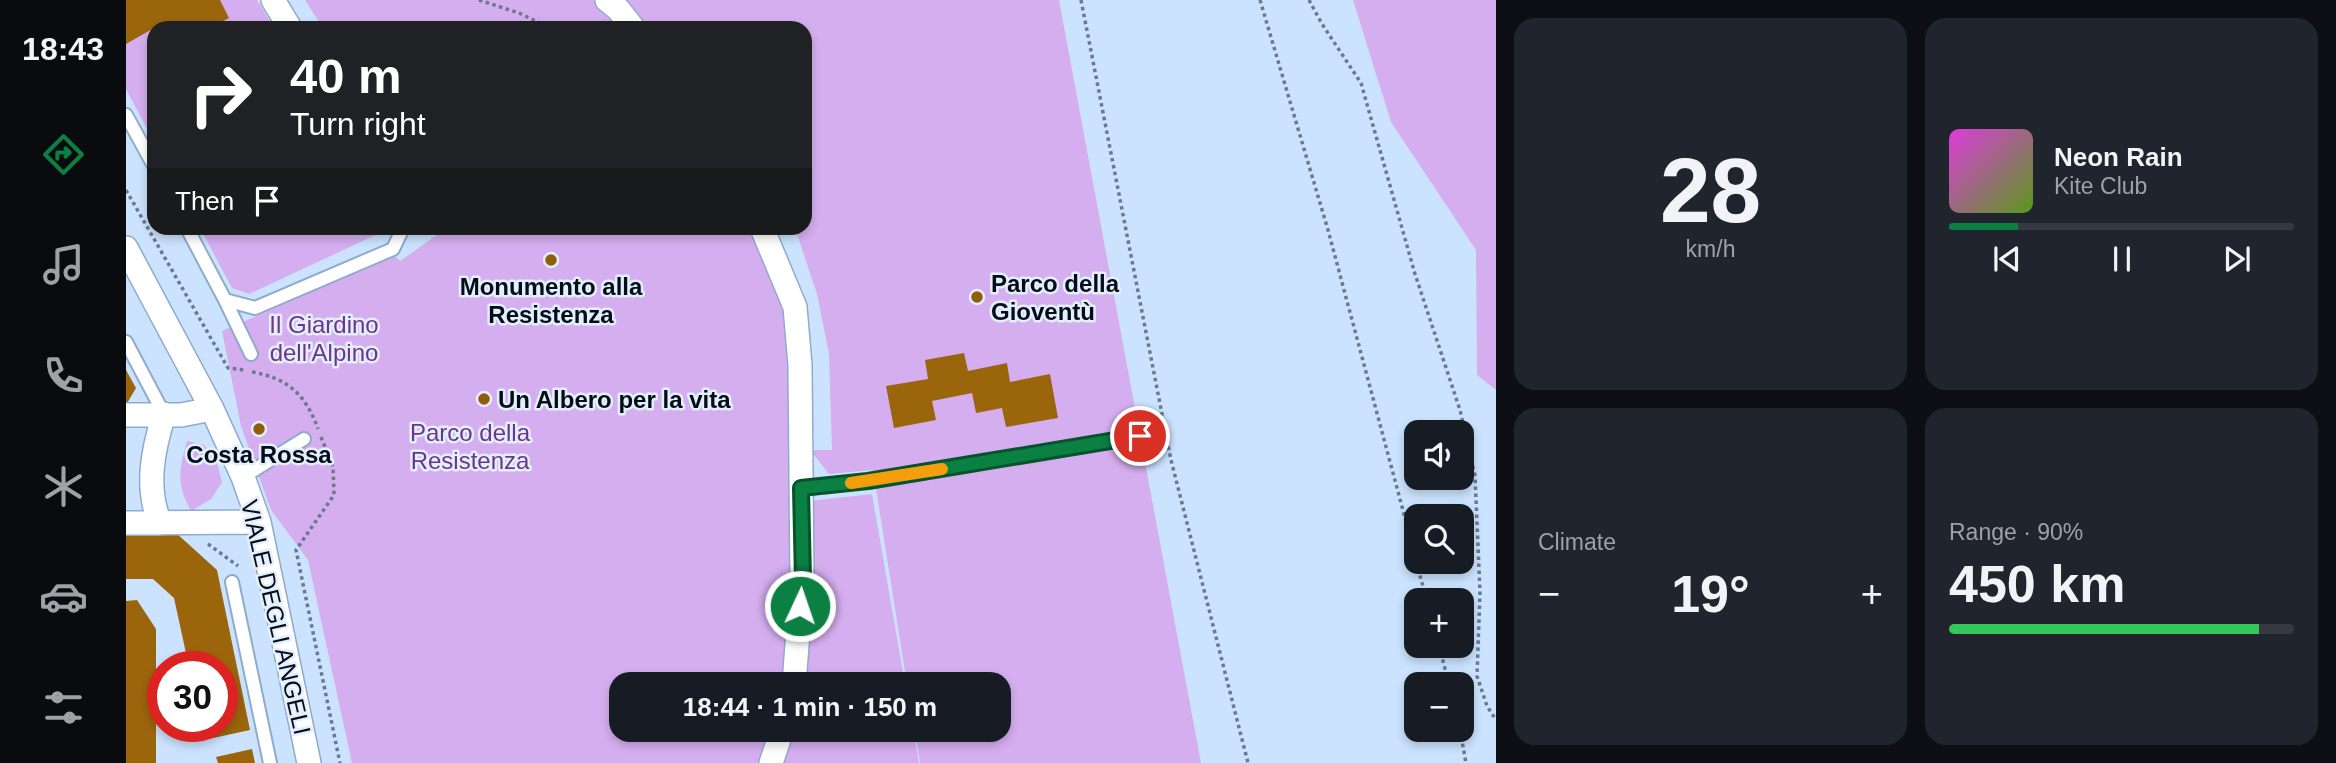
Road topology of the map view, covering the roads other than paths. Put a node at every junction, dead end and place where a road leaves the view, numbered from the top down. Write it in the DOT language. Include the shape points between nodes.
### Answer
graph roads {
  1 [pos="273,0"];
  2 [pos="607,0"];
  3 [pos="286,21"];
  4 [pos="626,21"];
  5 [pos="126,115"];
  6 [pos="147,153"];
  7 [pos="191,235"];
  8 [pos="400,235"];
  9 [pos="765,235"];
  10 [pos="126,248"];
  11 [pos="225,300"];
  12 [pos="126,342"];
  13 [pos="251,354"];
  14 [pos="212,409"];
  15 [pos="164,414"];
  16 [pos="126,415"];
  17 [pos="1140,436"];
  18 [pos="304,439"];
  19 [pos="243,477"];
  20 [pos="801,488"];
  21 [pos="259,522"];
  22 [pos="126,523"];
  23 [pos="160,523"];
  24 [pos="232,582"];
  25 [pos="795,672"];
  26 [pos="778,742"];
  27 [pos="270,763"];
  28 [pos="309,763"];
  29 [pos="771,763"];
  1 -- 3 [label="street"];
  2 -- 4 [label="street"];
  5 -- 6 [label="lane"];
  7 -- 11 [label="lane"];
  8 -- 11 [label="lane" via="393,249 255,308"];
  9 -- 20 [label="street" via="794,307 800,365"];
  10 -- 14 [label="street, VIALE DEGLI ANGELI"];
  11 -- 13 [label="lane"];
  12 -- 15 [label="lane"];
  14 -- 15 [label="street"];
  14 -- 19 [label="street, VIALE DEGLI ANGELI"];
  15 -- 16 [label="street"];
  15 -- 23 [label="street" via="151,469 152,500"];
  17 -- 20 [label="lane"];
  18 -- 19 [label="lane"];
  19 -- 21 [label="street, VIALE DEGLI ANGELI"];
  20 -- 25 [label="street" via="803,580"];
  21 -- 23 [label="street"];
  21 -- 28 [label="street, VIALE DEGLI ANGELI"];
  22 -- 23 [label="street"];
  24 -- 27 [label="lane"];
  26 -- 29 [label="street"];
}
